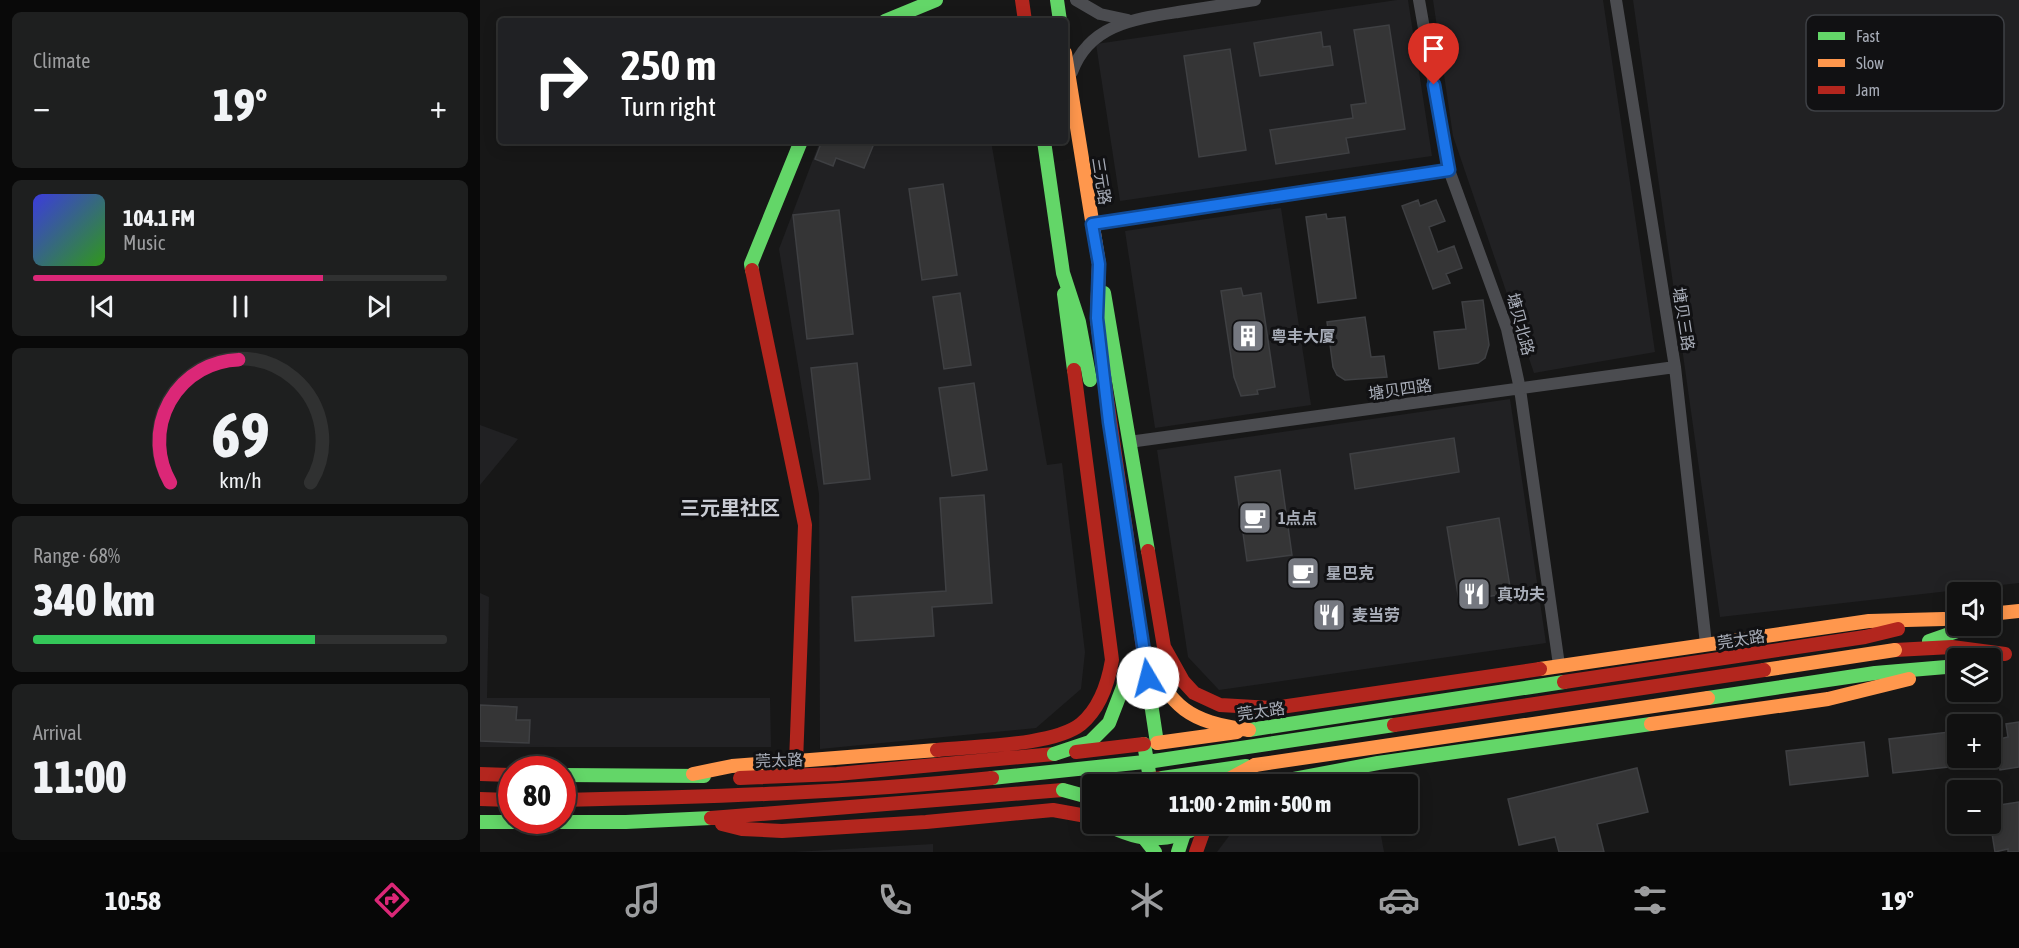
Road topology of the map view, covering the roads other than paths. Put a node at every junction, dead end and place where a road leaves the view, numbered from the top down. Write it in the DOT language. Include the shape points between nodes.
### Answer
graph roads {
  1 [pos="936,0"];
  2 [pos="1022,0"];
  3 [pos="1057,0"];
  4 [pos="1076,0"];
  5 [pos="1256,0"];
  6 [pos="1419,0"];
  7 [pos="1616,0"];
  8 [pos="892,18"];
  9 [pos="1025,18"];
  10 [pos="1060,18"];
  11 [pos="1129,20"];
  12 [pos="1068,74"];
  13 [pos="1069,81"];
  14 [pos="800,144"];
  15 [pos="1044,144"];
  16 [pos="1449,170"];
  17 [pos="1092,224"];
  18 [pos="1099,264"];
  19 [pos="1063,273"];
  20 [pos="1675,367"];
  21 [pos="1520,389"];
  22 [pos="1103,423"];
  23 [pos="1130,442"];
  24 [pos="2019,611"];
  25 [pos="2001,614"];
  26 [pos="1947,619"];
  27 [pos="1947,620"];
  28 [pos="1947,636"];
  29 [pos="1706,644"];
  30 [pos="1895,650"];
  31 [pos="2012,653"];
  32 [pos="1139,658"];
  33 [pos="1559,665"];
  34 [pos="1947,667"];
  35 [pos="1947,668"];
  36 [pos="1193,691"];
  37 [pos="1095,707"];
  38 [pos="1249,730"];
  39 [pos="1151,743"];
  40 [pos="1054,754"];
  41 [pos="795,762"];
  42 [pos="1255,765"];
  43 [pos="480,774"];
  44 [pos="693,774"];
  45 [pos="1156,774"];
  46 [pos="1203,774"];
  47 [pos="1231,774"];
  48 [pos="1239,774"];
  49 [pos="1320,774"];
  50 [pos="498,775"];
  51 [pos="576,776"];
  52 [pos="1082,787"];
  53 [pos="1062,790"];
  54 [pos="1082,790"];
  55 [pos="1082,795"];
  56 [pos="480,799"];
  57 [pos="498,800"];
  58 [pos="576,800"];
  59 [pos="1082,815"];
  60 [pos="696,819"];
  61 [pos="480,822"];
  62 [pos="1118,834"];
  63 [pos="1124,834"];
  64 [pos="1141,834"];
  65 [pos="1158,834"];
  66 [pos="1172,834"];
  67 [pos="1182,834"];
  68 [pos="1187,834"];
  69 [pos="1202,834"];
  70 [pos="1134,852"];
  71 [pos="1155,852"];
  72 [pos="1161,852"];
  73 [pos="1176,852"];
  74 [pos="1196,852"];
  1 -- 8 [label="main road"];
  2 -- 9 [label="main road"];
  3 -- 10 [label="main road"];
  4 -- 11 [label="street" via="1100,14"];
  5 -- 11 [label="street"];
  6 -- 16 [label="street, 塘贝北路"];
  7 -- 20 [label="street, 塘贝三路"];
  11 -- 13 [label="street" via="1109,28 1091,42"];
  12 -- 13 [label="main road, 三元路"];
  13 -- 17 [label="main road, 三元路"];
  14 -- 41 [label="main road" via="751,264 805,525"];
  15 -- 19 [label="main road, 三元路"];
  16 -- 17 [label="street"];
  16 -- 21 [label="street, 塘贝北路" via="1507,329"];
  17 -- 18 [label="main road, 三元路"];
  18 -- 22 [label="main road, 三元路" via="1097,318"];
  18 -- 23 [label="main road"];
  19 -- 22 [label="main road, 三元路"];
  19 -- 37 [label="main road" via="1066,323 1112,660 1108,686"];
  20 -- 21 [label="street, 塘贝四路"];
  20 -- 29 [label="street, 塘贝三路"];
  21 -- 23 [label="street, 塘贝四路"];
  21 -- 33 [label="street, 塘贝北路"];
  22 -- 32 [label="main road, 三元路"];
  23 -- 36 [label="main road" via="1164,647 1175,675"];
  24 -- 25 [label="main road"];
  26 -- 29 [label="main road" via="1869,621"];
  27 -- 38 [label="main road, 莞太路" via="1866,637"];
  28 -- 30 [label="main road"];
  29 -- 33 [label="main road"];
  30 -- 31 [label="main road" via="1952,647"];
  30 -- 58 [label="main road, bridge" via="1154,761 892,788 761,796"];
  32 -- 38 [label="main road, bridge" via="1185,713 1211,725"];
  32 -- 39 [label="main road, 三元路, bridge"];
  32 -- 40 [label="main road, bridge" via="1109,723 1090,742"];
  33 -- 36 [label="main road" via="1274,708 1242,710 1213,705"];
  34 -- 42 [label="main road" via="1875,673"];
  35 -- 49 [label="main road" via="1828,699"];
  36 -- 37 [label="main road" via="1167,682 1141,682 1116,690"];
  36 -- 47 [label="main road" via="1213,706 1227,728 1234,753"];
  37 -- 41 [label="main road" via="1080,724 1048,739"];
  37 -- 54 [label="main road" via="1081,729 1075,754 1077,781"];
  38 -- 39 [label="main road, 莞太路, bridge"];
  39 -- 40 [label="main road, 莞太路, bridge"];
  39 -- 45 [label="main road, 三元路"];
  40 -- 44 [label="main road, 莞太路" via="837,774 732,779"];
  41 -- 44 [label="main road" via="732,765"];
  42 -- 46 [label="main road, bridge"];
  42 -- 48 [label="main road, bridge"];
  43 -- 50 [label="main road"];
  44 -- 51 [label="main road, 莞太路"];
  52 -- 53 [label="main road"];
  53 -- 55 [label="main road, bridge"];
  53 -- 60 [label="main road"];
  56 -- 57 [label="main road"];
  59 -- 60 [label="main road" via="1053,810 782,831 742,829"];
  60 -- 61 [label="main road"];
  62 -- 70 [label="main road"];
  63 -- 68 [label="main road" via="1157,841"];
  64 -- 71 [label="main road, bridge"];
  65 -- 72 [label="main road"];
  66 -- 73 [label="main road"];
  67 -- 73 [label="main road, bridge"];
  69 -- 74 [label="main road"];
}
